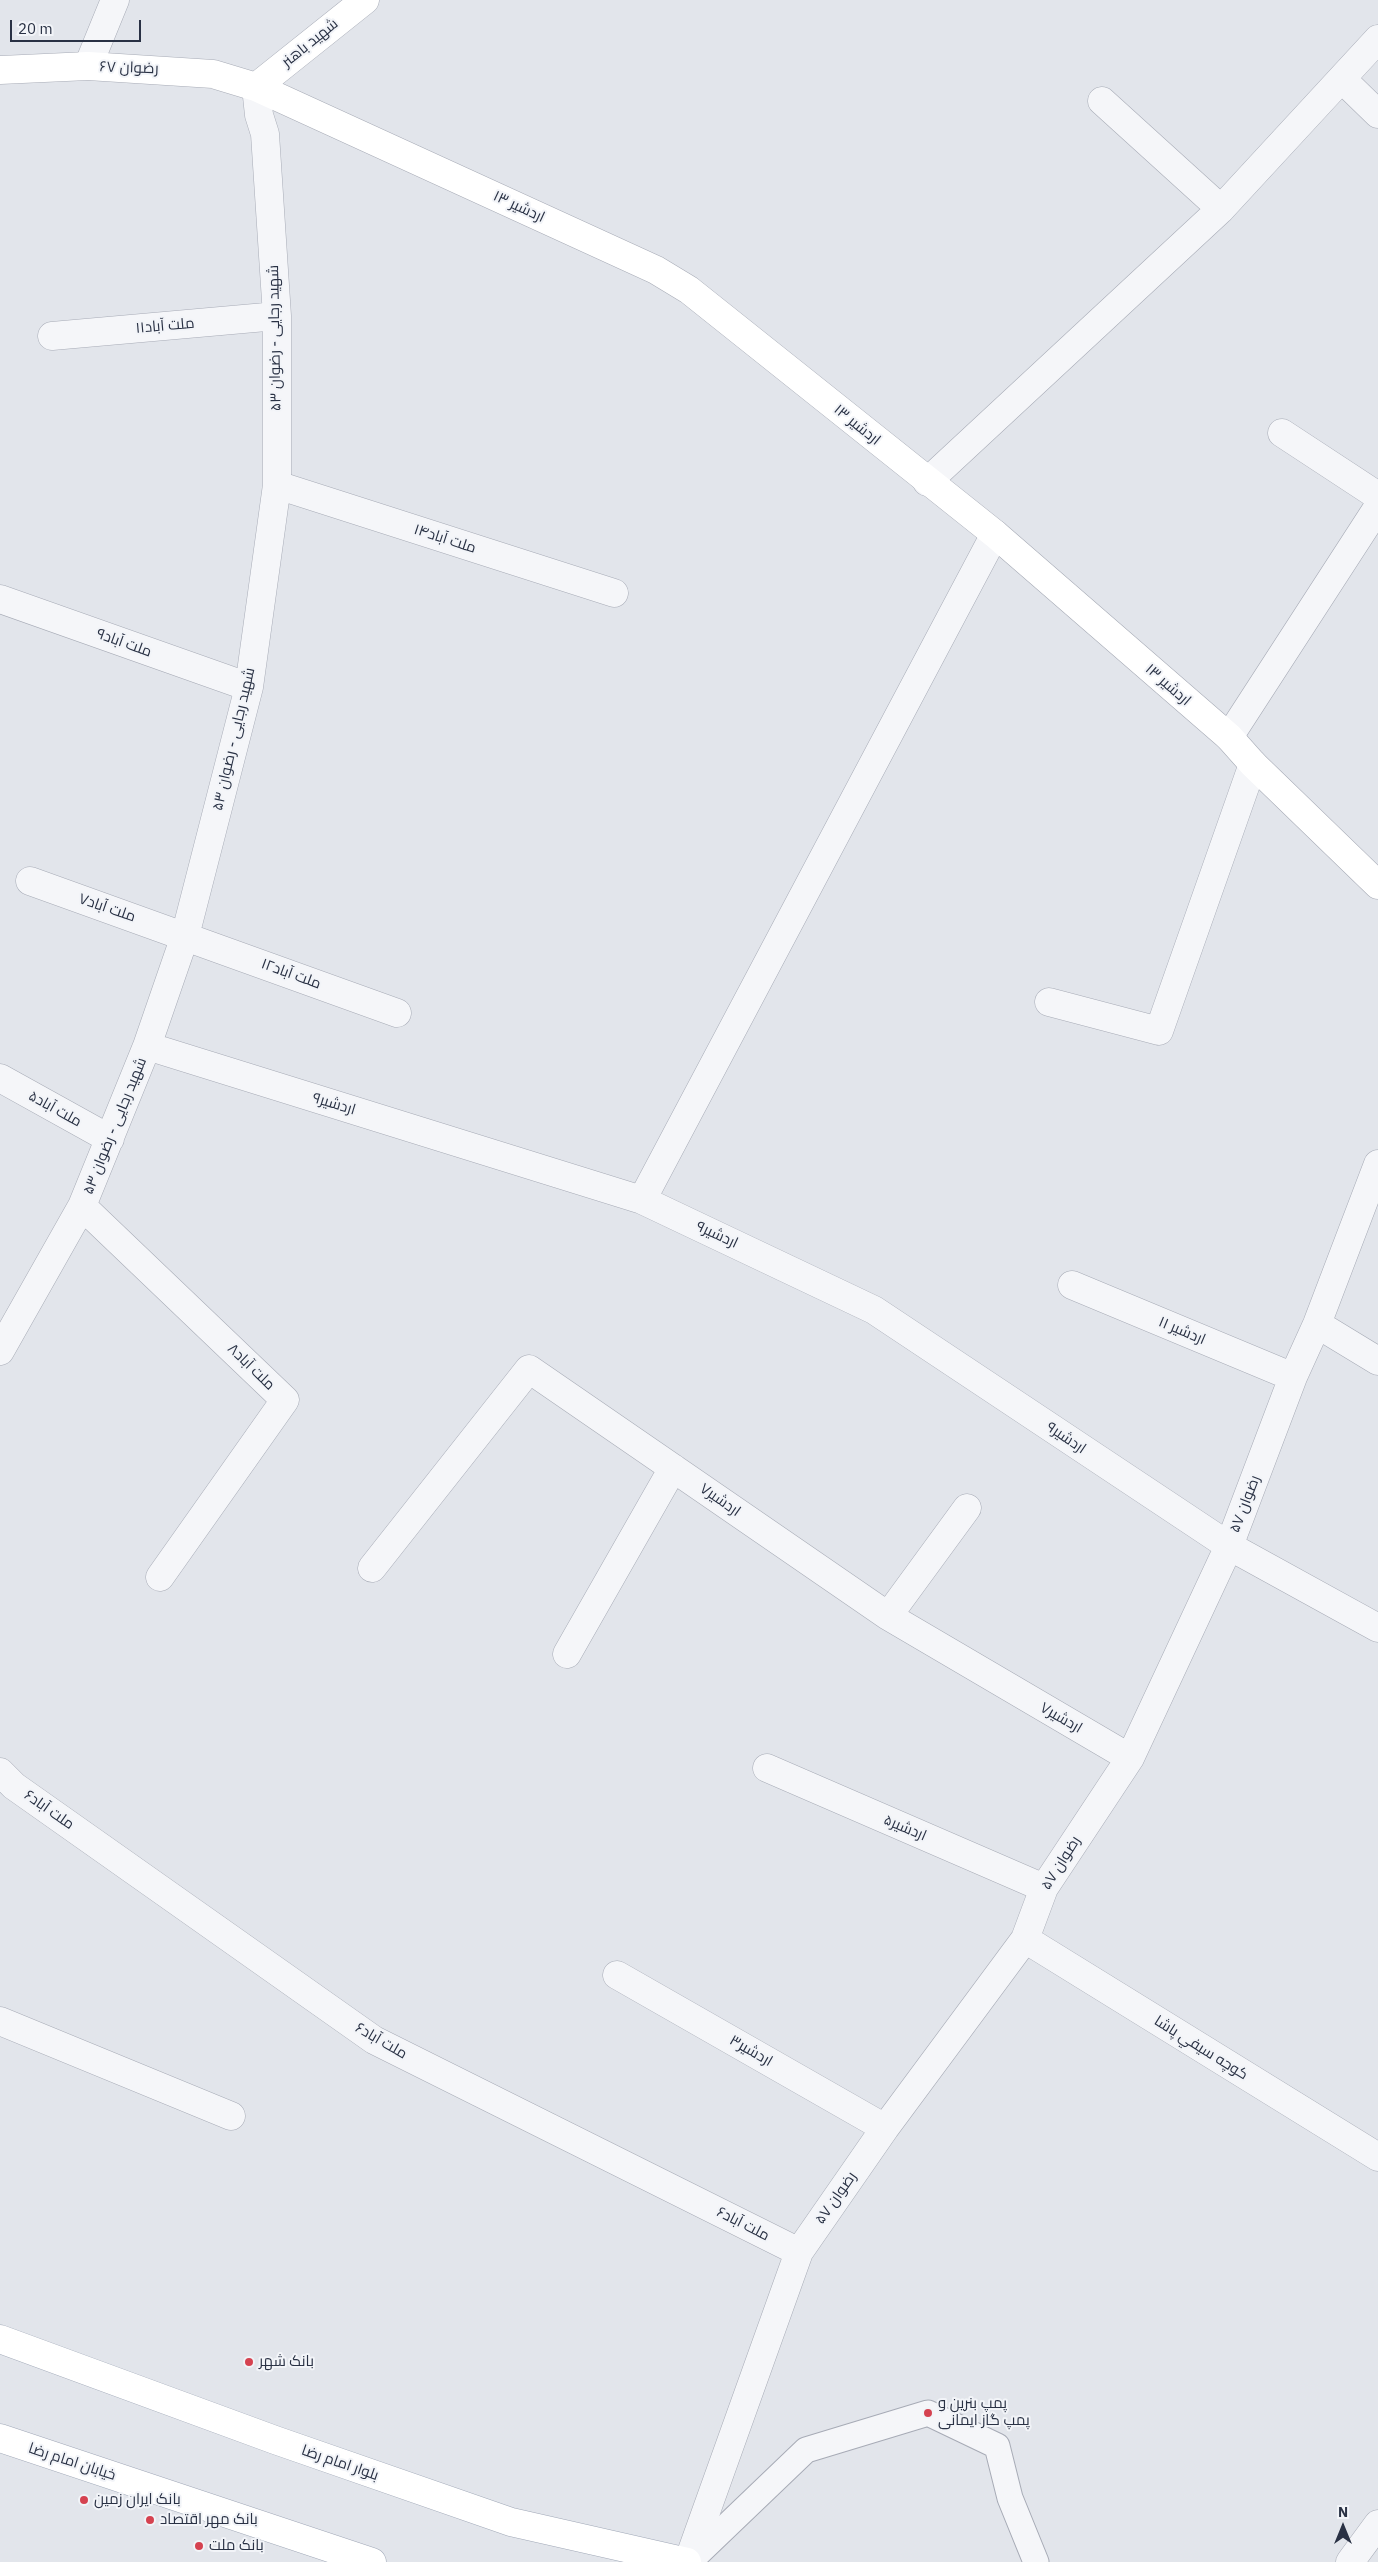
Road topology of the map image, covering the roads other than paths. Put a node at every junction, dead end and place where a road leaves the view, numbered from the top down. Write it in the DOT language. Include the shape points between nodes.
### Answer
graph roads {
  1 [pos="114,0"];
  2 [pos="365,0"];
  3 [pos="1378,39"];
  4 [pos="88,66"];
  5 [pos="0,70"];
  6 [pos="1343,80"];
  7 [pos="256,87"];
  8 [pos="1102,101"];
  9 [pos="1378,114"];
  10 [pos="1221,209"];
  11 [pos="278,316"];
  12 [pos="52,336"];
  13 [pos="1282,433"];
  14 [pos="927,482"];
  15 [pos="277,484"];
  16 [pos="1378,496"];
  17 [pos="1378,507"];
  18 [pos="995,534"];
  19 [pos="614,593"];
  20 [pos="0,599"];
  21 [pos="248,688"];
  22 [pos="1229,737"];
  23 [pos="1253,764"];
  24 [pos="30,881"];
  25 [pos="1378,885"];
  26 [pos="185,936"];
  27 [pos="1049,1002"];
  28 [pos="396,1013"];
  29 [pos="147,1046"];
  30 [pos="0,1078"];
  31 [pos="110,1139"];
  32 [pos="1378,1164"];
  33 [pos="642,1200"];
  34 [pos="82,1206"];
  35 [pos="1072,1285"];
  36 [pos="1317,1324"];
  37 [pos="0,1351"];
  38 [pos="1378,1361"];
  39 [pos="1292,1377"];
  40 [pos="673,1468"];
  41 [pos="966,1508"];
  42 [pos="1229,1546"];
  43 [pos="372,1568"];
  44 [pos="160,1577"];
  45 [pos="888,1616"];
  46 [pos="1378,1628"];
  47 [pos="568,1654"];
  48 [pos="1130,1758"];
  49 [pos="767,1768"];
  50 [pos="3,1783"];
  51 [pos="1044,1888"];
  52 [pos="1025,1939"];
  53 [pos="617,1975"];
  54 [pos="0,2021"];
  55 [pos="231,2116"];
  56 [pos="885,2128"];
  57 [pos="1378,2157"];
  58 [pos="798,2252"];
  59 [pos="0,2339"];
  60 [pos="0,2438"];
  61 [pos="1378,2524"];
  62 [pos="372,2562"];
  63 [pos="688,2562"];
  64 [pos="1036,2562"];
  65 [pos="1350,2562"];
  1 -- 4 [label="street"];
  2 -- 7 [label="street, شهید باهنر"];
  3 -- 6 [label="street"];
  4 -- 5 [label="street, رضوان ۶۷"];
  4 -- 7 [label="street, رضوان ۶۷" via="190,71 213,74"];
  6 -- 9 [label="street"];
  6 -- 10 [label="street"];
  7 -- 11 [label="street, شهید رجایی - رضوان ۵۳" via="265,134"];
  7 -- 14 [label="street, اردشیر ۱۳" via="656,270 690,290"];
  8 -- 10 [label="street"];
  10 -- 14 [label="street"];
  11 -- 12 [label="street, ملت آباد۱۱"];
  11 -- 15 [label="street, شهید رجایی - رضوان ۵۳"];
  13 -- 16 [label="street"];
  14 -- 18 [label="street, اردشیر ۱۳"];
  15 -- 19 [label="street, ملت آباد۱۴"];
  15 -- 21 [label="street, شهید رجایی - رضوان ۵۳"];
  17 -- 22 [label="street"];
  18 -- 22 [label="street, اردشیر ۱۳"];
  18 -- 33 [label="street"];
  20 -- 21 [label="street, ملت آباد۹"];
  21 -- 26 [label="street, شهید رجایی - رضوان ۵۳"];
  22 -- 23 [label="street, اردشیر ۱۳"];
  23 -- 25 [label="street, اردشیر ۱۳"];
  23 -- 27 [label="street" via="1159,1031"];
  24 -- 26 [label="street, ملت آباد۷"];
  26 -- 28 [label="street, ملت آباد۱۲"];
  26 -- 29 [label="street, شهید رجایی - رضوان ۵۳"];
  29 -- 31 [label="street, شهید رجایی - رضوان ۵۳"];
  29 -- 33 [label="street, اردشیر۹"];
  30 -- 31 [label="street, ملت آباد۵"];
  31 -- 34 [label="street, شهید رجایی - رضوان ۵۳"];
  32 -- 36 [label="street, رضوان ۵۷"];
  33 -- 42 [label="street, اردشیر۹" via="874,1310"];
  34 -- 37 [label="street, شهید رجایی - رضوان ۵۳"];
  34 -- 44 [label="street, ملت آباد۸" via="285,1400"];
  35 -- 39 [label="street, اردشیر ۱۱"];
  36 -- 38 [label="street"];
  36 -- 39 [label="street, رضوان ۵۷"];
  39 -- 42 [label="street, رضوان ۵۷"];
  40 -- 43 [label="street, اردشیر۷" via="529,1369"];
  40 -- 45 [label="street, اردشیر۷"];
  40 -- 47 [label="street"];
  41 -- 45 [label="street"];
  42 -- 46 [label="street, اردشیر۹"];
  42 -- 48 [label="street, رضوان ۵۷"];
  45 -- 48 [label="street, اردشیر۷"];
  48 -- 51 [label="street, رضوان ۵۷"];
  49 -- 51 [label="street, اردشیر۵"];
  50 -- 58 [label="street, ملت آباد۶" via="22,1792 374,2040"];
  51 -- 52 [label="street, رضوان ۵۷"];
  52 -- 56 [label="street, رضوان ۵۷"];
  52 -- 57 [label="street, كوچه سيفي پاشا"];
  53 -- 56 [label="street, اردشیر۳"];
  54 -- 55 [label="street"];
  56 -- 58 [label="street, رضوان ۵۷"];
  58 -- 63 [label="street, رضوان ۵۷"];
  59 -- 63 [label="street, بلوار امام رضا" via="275,2440 512,2522"];
  60 -- 62 [label="street, خیابان امام رضا"];
  61 -- 65 [label="street"];
  63 -- 64 [label="lane" via="806,2450 928,2413 997,2446 1010,2498"];
}
